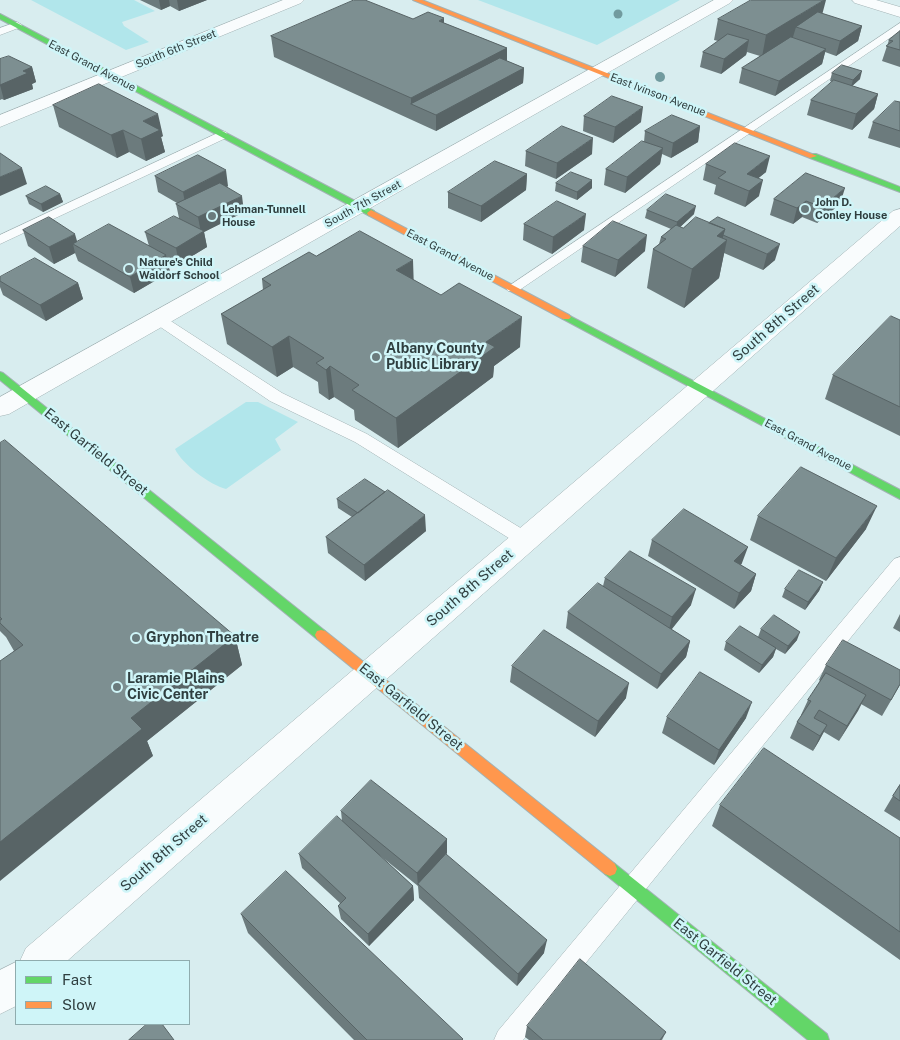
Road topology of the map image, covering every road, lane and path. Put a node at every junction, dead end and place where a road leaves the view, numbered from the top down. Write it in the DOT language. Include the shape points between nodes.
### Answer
graph roads {
  1 [pos="296,0"];
  2 [pos="416,0"];
  3 [pos="725,0"];
  4 [pos="860,0"];
  5 [pos="900,12"];
  6 [pos="0,16"];
  7 [pos="17,25"];
  8 [pos="900,26"];
  9 [pos="0,32"];
  10 [pos="598,71"];
  11 [pos="111,76"];
  12 [pos="0,122"];
  13 [pos="748,130"];
  14 [pos="222,135"];
  15 [pos="900,190"];
  16 [pos="359,206"];
  17 [pos="900,215"];
  18 [pos="0,240"];
  19 [pos="513,288"];
  20 [pos="158,319"];
  21 [pos="0,374"];
  22 [pos="701,388"];
  23 [pos="25,394"];
  24 [pos="0,408"];
  25 [pos="900,495"];
  26 [pos="526,540"];
  27 [pos="900,564"];
  28 [pos="370,674"];
  29 [pos="633,888"];
  30 [pos="40,960"];
  31 [pos="15,982"];
  32 [pos="0,995"];
  33 [pos="507,1040"];
  34 [pos="821,1040"];
  1 -- 11 [label="street, South 6th Street"];
  2 -- 10 [label="street, East Ivinson Avenue"];
  3 -- 10 [label="street, South 7th Street"];
  4 -- 5 [label="street"];
  6 -- 7 [label="street, East Grand Avenue"];
  7 -- 9 [label="lane"];
  7 -- 11 [label="street, East Grand Avenue"];
  8 -- 13 [label="lane"];
  10 -- 13 [label="street, East Ivinson Avenue"];
  10 -- 16 [label="street, South 7th Street"];
  11 -- 12 [label="street, South 6th Street"];
  11 -- 14 [label="street, East Grand Avenue"];
  13 -- 15 [label="street, East Ivinson Avenue"];
  13 -- 19 [label="lane"];
  14 -- 16 [label="street, East Grand Avenue"];
  14 -- 18 [label="lane"];
  16 -- 19 [label="street, East Grand Avenue"];
  16 -- 20 [label="street, South 7th Street"];
  17 -- 22 [label="street, South 8th Street"];
  19 -- 22 [label="street, East Grand Avenue"];
  20 -- 23 [label="street, South 7th Street"];
  20 -- 26 [label="lane" via="276,397 361,438"];
  21 -- 23 [label="street, East Garfield Street"];
  22 -- 25 [label="street, East Grand Avenue"];
  22 -- 26 [label="street, South 8th Street"];
  23 -- 24 [label="street, South 7th Street"];
  23 -- 28 [label="street, East Garfield Street"];
  26 -- 28 [label="street, South 8th Street"];
  27 -- 29 [label="lane"];
  28 -- 29 [label="street, East Garfield Street"];
  28 -- 30 [label="street, South 8th Street"];
  29 -- 33 [label="lane"];
  29 -- 34 [label="street, East Garfield Street"];
  31 -- 32 [label="street"];
}
